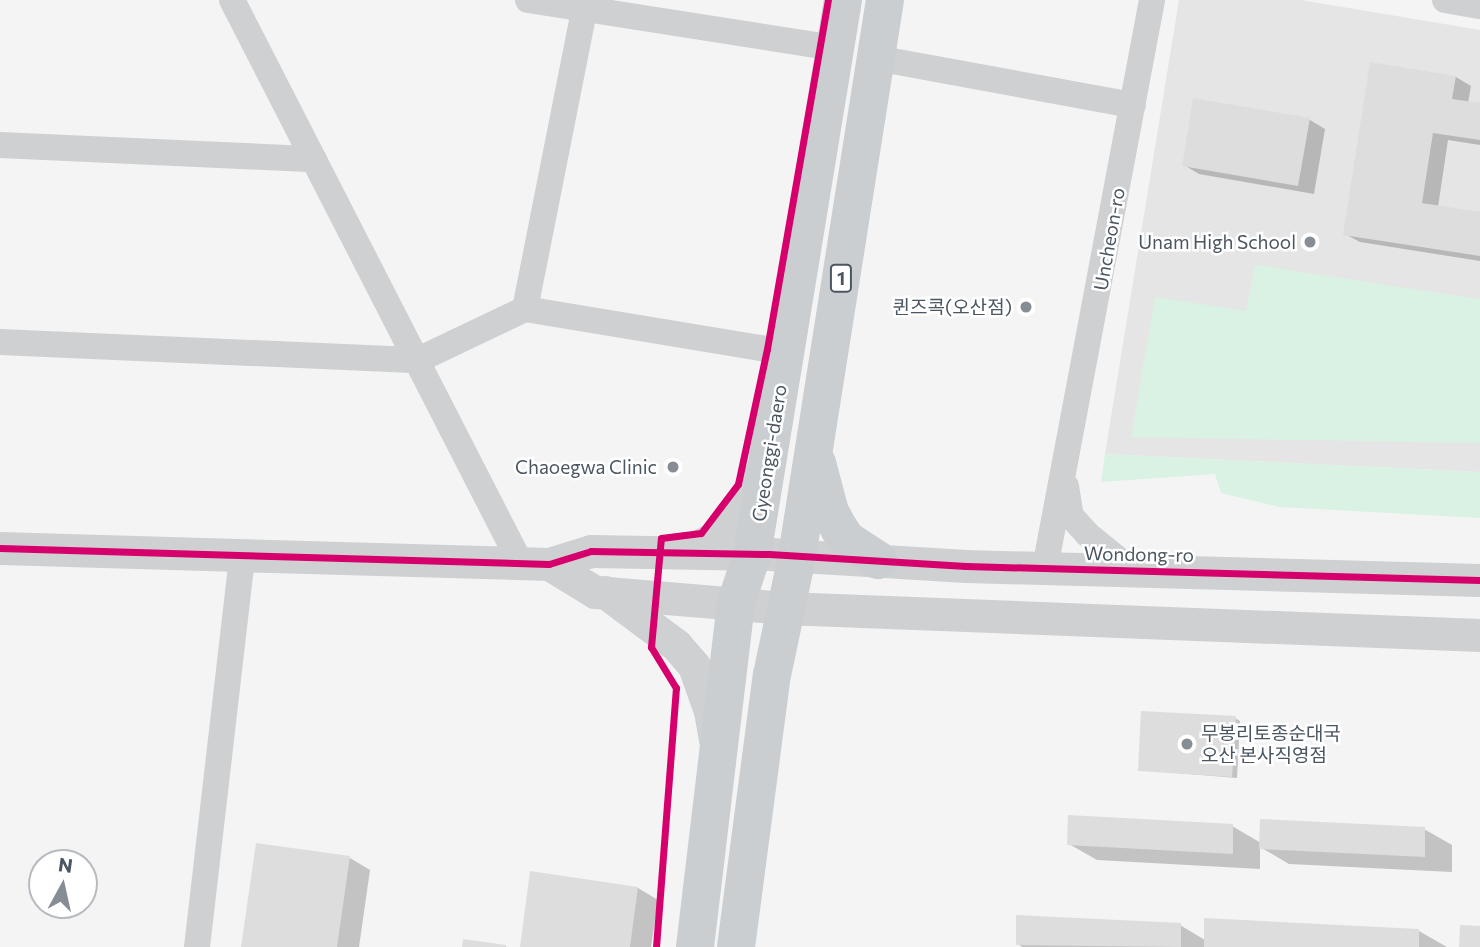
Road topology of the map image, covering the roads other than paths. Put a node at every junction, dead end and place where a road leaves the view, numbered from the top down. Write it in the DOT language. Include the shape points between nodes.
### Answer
graph roads {
  1 [pos="232,0"];
  2 [pos="528,0"];
  3 [pos="843,0"];
  4 [pos="886,0"];
  5 [pos="1152,0"];
  6 [pos="1445,0"];
  7 [pos="586,4"];
  8 [pos="1480,6"];
  9 [pos="835,48"];
  10 [pos="876,58"];
  11 [pos="1133,105"];
  12 [pos="0,145"];
  13 [pos="314,159"];
  14 [pos="525,309"];
  15 [pos="0,342"];
  16 [pos="785,352"];
  17 [pos="418,360"];
  18 [pos="813,451"];
  19 [pos="767,461"];
  20 [pos="1065,477"];
  21 [pos="0,548"];
  22 [pos="684,553"];
  23 [pos="752,555"];
  24 [pos="797,556"];
  25 [pos="242,557"];
  26 [pos="878,560"];
  27 [pos="535,563"];
  28 [pos="1045,568"];
  29 [pos="1130,569"];
  30 [pos="1480,580"];
  31 [pos="605,592"];
  32 [pos="736,603"];
  33 [pos="784,608"];
  34 [pos="837,610"];
  35 [pos="1480,635"];
  36 [pos="772,680"];
  37 [pos="718,755"];
  38 [pos="197,947"];
  39 [pos="695,947"];
  40 [pos="736,947"];
  1 -- 13 [label="street"];
  2 -- 7 [label="street"];
  3 -- 9 [label="main road, Gyeonggi-daero / 1"];
  4 -- 10 [label="main road, 1"];
  5 -- 11 [label="street, Uncheon-ro"];
  6 -- 8 [label="street"];
  7 -- 9 [label="street"];
  7 -- 14 [label="street"];
  9 -- 16 [label="main road, Gyeonggi-daero / 1"];
  10 -- 11 [label="street"];
  10 -- 18 [label="main road, 1"];
  11 -- 20 [label="street, Uncheon-ro"];
  12 -- 13 [label="street"];
  13 -- 17 [label="street"];
  14 -- 16 [label="street"];
  14 -- 17 [label="street"];
  15 -- 17 [label="street"];
  16 -- 19 [label="main road, Gyeonggi-daero / 1"];
  17 -- 27 [label="street"];
  18 -- 24 [label="main road, 1"];
  18 -- 26 [label="main road" via="830,512 840,530 847,540"];
  19 -- 22 [label="street" via="727,528"];
  19 -- 23 [label="main road, Gyeonggi-daero / 1"];
  20 -- 28 [label="street, Uncheon-ro"];
  20 -- 29 [label="street" via="1071,516"];
  21 -- 25 [label="street"];
  22 -- 23 [label="street, Wondong-ro"];
  22 -- 27 [label="street, Wondong-ro" via="591,551"];
  23 -- 24 [label="street, Wondong-ro"];
  23 -- 32 [label="main road, Gyeonggi-daero / 1"];
  24 -- 26 [label="street, Wondong-ro"];
  24 -- 33 [label="main road, 1"];
  25 -- 27 [label="street"];
  25 -- 38 [label="street"];
  26 -- 28 [label="street, Wondong-ro"];
  27 -- 31 [label="street" via="595,592"];
  28 -- 29 [label="street, Wondong-ro"];
  29 -- 30 [label="street, Wondong-ro"];
  31 -- 32 [label="street"];
  31 -- 37 [label="street" via="676,645 694,666 710,711"];
  32 -- 33 [label="street"];
  32 -- 37 [label="main road, Gyeonggi-daero / 1"];
  33 -- 34 [label="street"];
  33 -- 36 [label="main road, 1"];
  34 -- 35 [label="street"];
  34 -- 36 [label="street" via="800,628 789,640"];
  36 -- 40 [label="main road, 1"];
  37 -- 39 [label="main road, Gyeonggi-daero / 1"];
}
